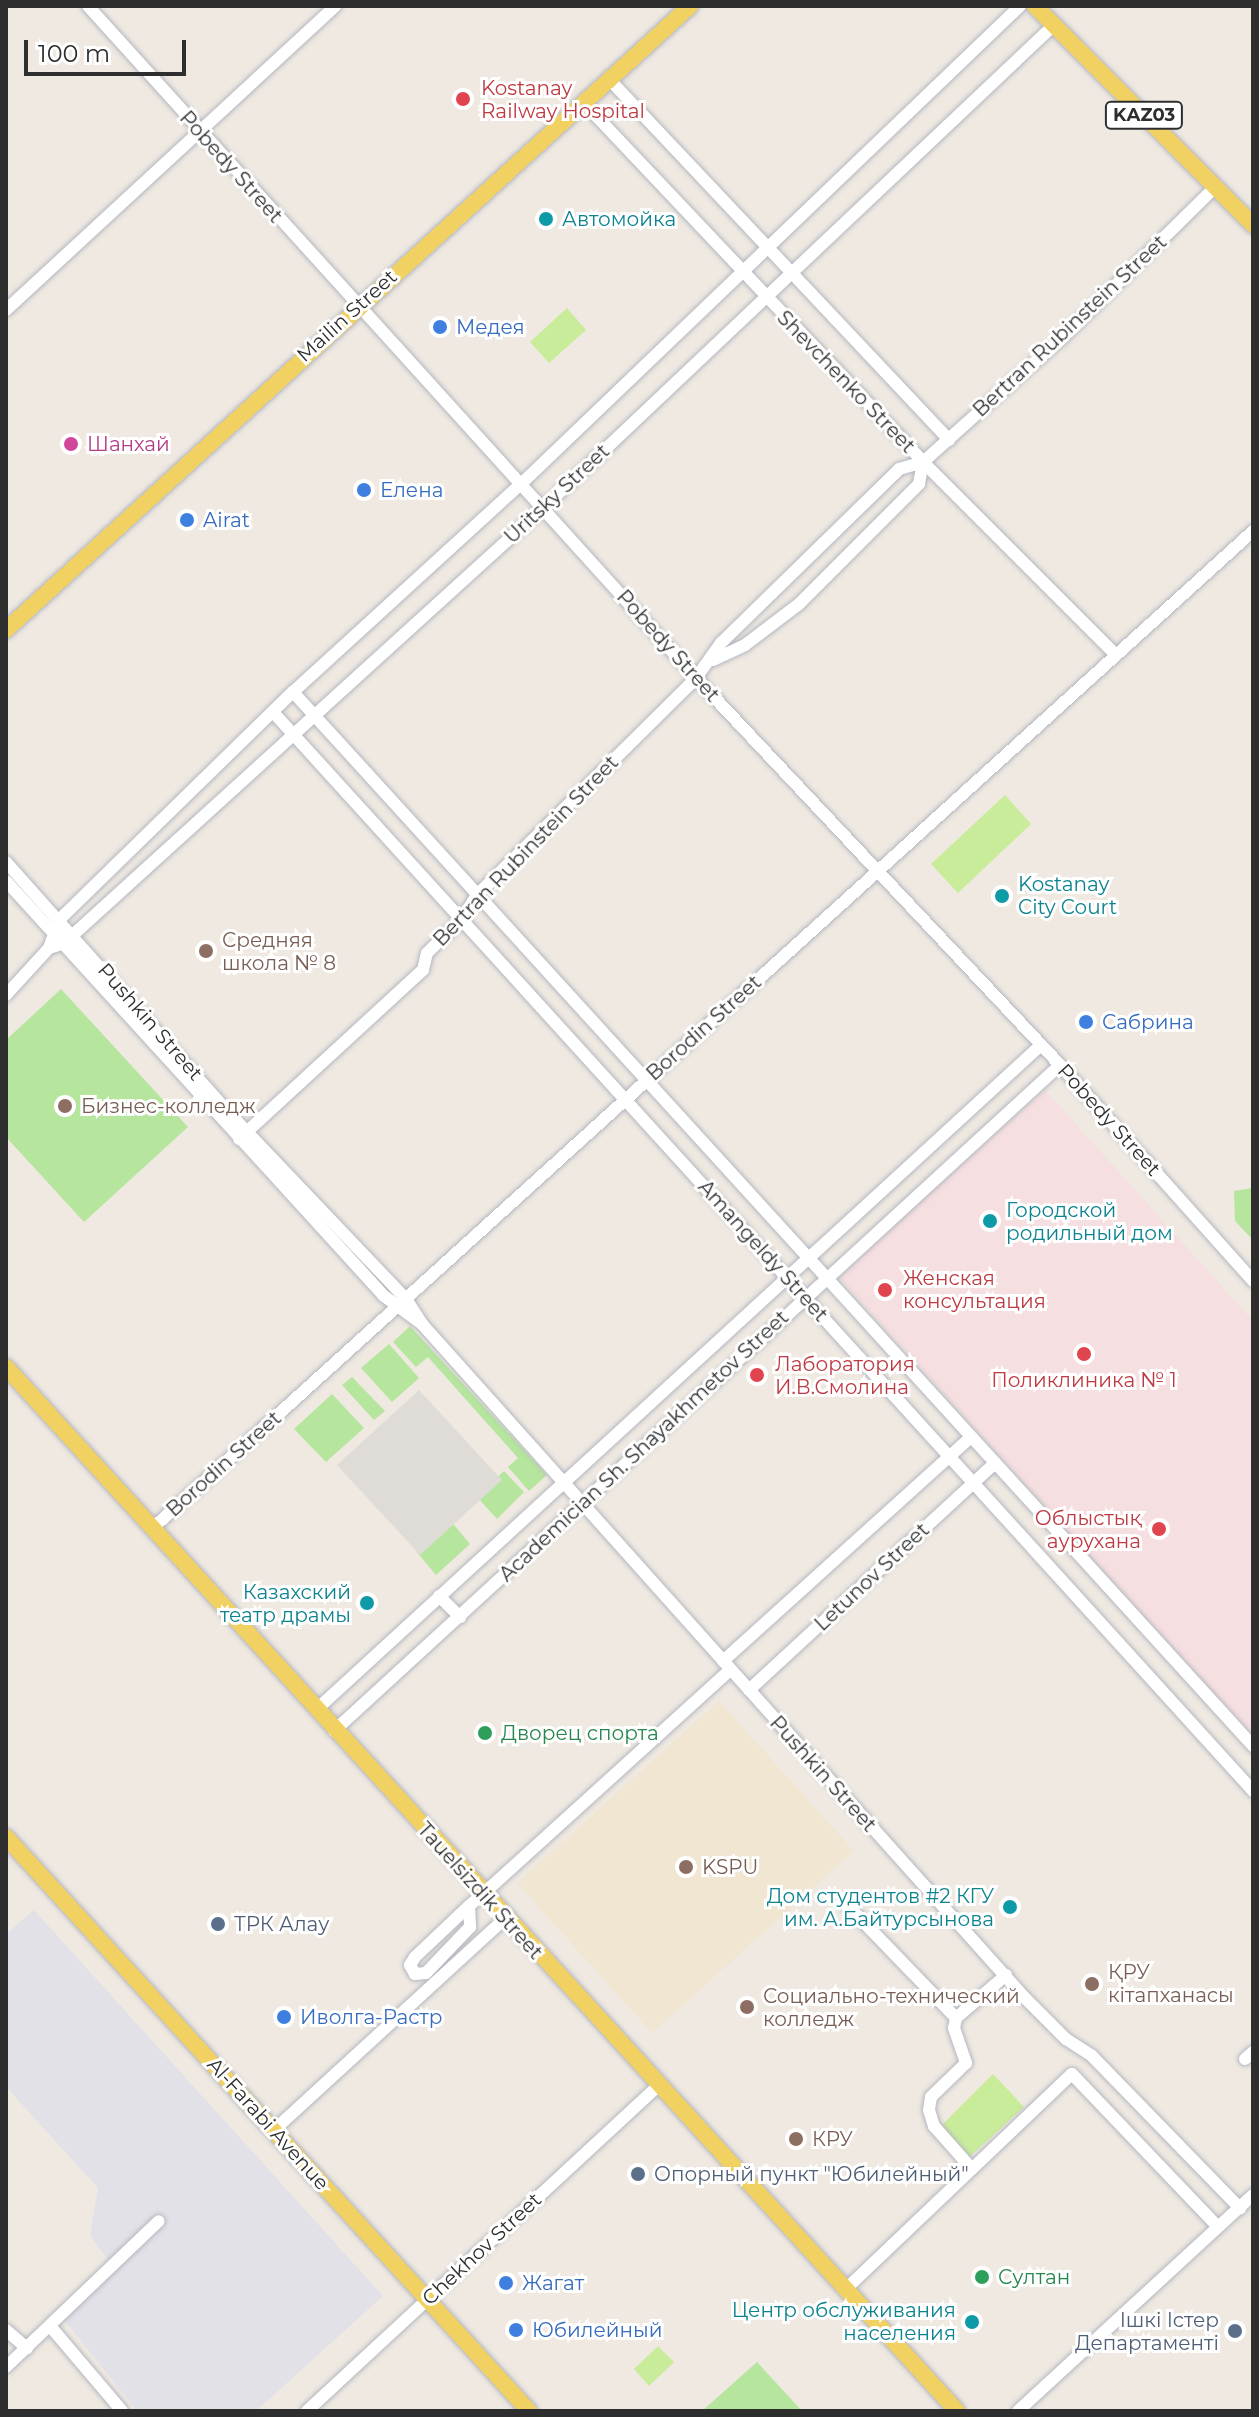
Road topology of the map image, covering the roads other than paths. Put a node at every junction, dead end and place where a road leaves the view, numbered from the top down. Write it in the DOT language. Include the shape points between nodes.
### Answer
graph roads {
  1 [pos="88,6"];
  2 [pos="335,6"];
  3 [pos="690,6"];
  4 [pos="1020,6"];
  5 [pos="1035,6"];
  6 [pos="1054,25"];
  7 [pos="609,79"];
  8 [pos="583,102"];
  9 [pos="199,132"];
  10 [pos="1215,187"];
  11 [pos="1253,225"];
  12 [pos="765,248"];
  13 [pos="740,270"];
  14 [pos="791,276"];
  15 [pos="767,299"];
  16 [pos="357,306"];
  17 [pos="6,310"];
  18 [pos="949,440"];
  19 [pos="923,462"];
  20 [pos="521,484"];
  21 [pos="543,508"];
  22 [pos="1253,531"];
  23 [pos="6,630"];
  24 [pos="1116,655"];
  25 [pos="711,661"];
  26 [pos="696,678"];
  27 [pos="293,692"];
  28 [pos="273,712"];
  29 [pos="314,716"];
  30 [pos="294,734"];
  31 [pos="6,862"];
  32 [pos="877,872"];
  33 [pos="6,881"];
  34 [pos="477,895"];
  35 [pos="462,919"];
  36 [pos="55,925"];
  37 [pos="68,939"];
  38 [pos="49,948"];
  39 [pos="6,995"];
  40 [pos="1041,1045"];
  41 [pos="1060,1065"];
  42 [pos="646,1081"];
  43 [pos="625,1099"];
  44 [pos="243,1135"];
  45 [pos="807,1257"];
  46 [pos="786,1277"];
  47 [pos="825,1277"];
  48 [pos="1253,1281"];
  49 [pos="804,1297"];
  50 [pos="401,1303"];
  51 [pos="6,1367"];
  52 [pos="655,1398"];
  53 [pos="673,1419"];
  54 [pos="971,1437"];
  55 [pos="950,1457"];
  56 [pos="995,1463"];
  57 [pos="568,1481"];
  58 [pos="974,1483"];
  59 [pos="584,1500"];
  60 [pos="155,1526"];
  61 [pos="439,1596"];
  62 [pos="460,1617"];
  63 [pos="726,1666"];
  64 [pos="749,1690"];
  65 [pos="316,1710"];
  66 [pos="334,1731"];
  67 [pos="1253,1746"];
  68 [pos="1253,1791"];
  69 [pos="6,1837"];
  70 [pos="483,1894"];
  71 [pos="469,1906"];
  72 [pos="848,1906"];
  73 [pos="505,1918"];
  74 [pos="1006,1975"];
  75 [pos="956,2018"];
  76 [pos="657,2087"];
  77 [pos="274,2130"];
  78 [pos="972,2169"];
  79 [pos="1253,2195"];
  80 [pos="1240,2208"];
  81 [pos="159,2221"];
  82 [pos="1218,2227"];
  83 [pos="848,2287"];
  84 [pos="428,2299"];
  85 [pos="50,2326"];
  86 [pos="6,2330"];
  87 [pos="27,2348"];
  88 [pos="6,2367"];
  89 [pos="122,2411"];
  90 [pos="307,2411"];
  91 [pos="529,2411"];
  92 [pos="957,2411"];
  93 [pos="1018,2411"];
  1 -- 9 [label="street, Pobedy Street"];
  2 -- 9 [label="street"];
  3 -- 7 [label="main road, Mailin Street"];
  4 -- 12 [label="street, Uritsky Street"];
  5 -- 6 [label="main road, KАZ03"];
  6 -- 10 [label="main road, KАZ03"];
  6 -- 14 [label="street, Uritsky Street"];
  7 -- 8 [label="main road, Mailin Street"];
  7 -- 12 [label="street, Shevchenko Street"];
  8 -- 13 [label="street, Shevchenko Street"];
  8 -- 16 [label="main road, Mailin Street"];
  9 -- 16 [label="street, Pobedy Street"];
  9 -- 17 [label="street"];
  10 -- 11 [label="main road, KАZ03"];
  10 -- 18 [label="street, Bertran Rubinstein Street"];
  12 -- 13 [label="street, Uritsky Street"];
  12 -- 14 [label="street, Shevchenko Street"];
  13 -- 15 [label="street, Shevchenko Street"];
  13 -- 20 [label="street, Uritsky Street"];
  14 -- 15 [label="street, Uritsky Street"];
  14 -- 18 [label="street, Shevchenko Street"];
  15 -- 19 [label="street, Shevchenko Street"];
  15 -- 21 [label="street, Uritsky Street"];
  16 -- 20 [label="street, Pobedy Street"];
  16 -- 23 [label="main road, Mailin Street"];
  18 -- 19 [label="street, Bertran Rubinstein Street"];
  19 -- 24 [label="street, Shevchenko Street"];
  19 -- 25 [label="street, Bertran Rubinstein Street" via="899,469 721,643"];
  19 -- 25 [label="street" via="919,484 799,604 745,645"];
  20 -- 21 [label="street, Pobedy Street"];
  20 -- 27 [label="street, Uritsky Street"];
  21 -- 26 [label="street, Pobedy Street"];
  21 -- 29 [label="street, Uritsky Street"];
  22 -- 24 [label="street, Borodin Street"];
  24 -- 32 [label="street, Borodin Street"];
  25 -- 26 [label="street, Bertran Rubinstein Street"];
  26 -- 32 [label="street, Pobedy Street"];
  26 -- 34 [label="street, Bertran Rubinstein Street"];
  27 -- 28 [label="street, Uritsky Street"];
  27 -- 29 [label="street, Amangeldy Street"];
  28 -- 30 [label="street, Amangeldy Street"];
  28 -- 36 [label="street, Uritsky Street"];
  29 -- 30 [label="street, Uritsky Street"];
  29 -- 34 [label="street, Amangeldy Street"];
  30 -- 35 [label="street, Amangeldy Street"];
  30 -- 37 [label="street, Uritsky Street"];
  31 -- 36 [label="street, Pushkin Street"];
  32 -- 40 [label="street, Pobedy Street"];
  32 -- 42 [label="street, Borodin Street"];
  33 -- 36 [label="street, Pushkin Street"];
  34 -- 35 [label="street, Bertran Rubinstein Street"];
  34 -- 42 [label="street, Amangeldy Street"];
  35 -- 43 [label="street, Amangeldy Street"];
  35 -- 44 [label="street, Bertran Rubinstein Street" via="427,953 423,970"];
  36 -- 37 [label="street, Pushkin Street"];
  36 -- 38 [label="street"];
  37 -- 38 [label="street, Uritsky Street"];
  37 -- 44 [label="street, Pushkin Street"];
  38 -- 39 [label="street, Uritsky Street"];
  40 -- 41 [label="street, Pobedy Street"];
  40 -- 45 [label="street, Academician Sh. Shayakhmetov Street"];
  41 -- 47 [label="street, Academician Sh. Shayakhmetov Street"];
  41 -- 48 [label="street, Pobedy Street"];
  42 -- 43 [label="street, Borodin Street"];
  42 -- 45 [label="street, Amangeldy Street"];
  43 -- 46 [label="street, Amangeldy Street"];
  43 -- 50 [label="street, Borodin Street"];
  44 -- 50 [label="street, Pushkin Street"];
  45 -- 46 [label="street, Academician Sh. Shayakhmetov Street"];
  45 -- 47 [label="street, Amangeldy Street"];
  46 -- 49 [label="street, Amangeldy Street"];
  46 -- 52 [label="street, Academician Sh. Shayakhmetov Street"];
  47 -- 49 [label="street, Academician Sh. Shayakhmetov Street"];
  47 -- 54 [label="street, Amangeldy Street"];
  49 -- 53 [label="street, Academician Sh. Shayakhmetov Street"];
  49 -- 55 [label="street, Amangeldy Street"];
  50 -- 57 [label="street, Pushkin Street"];
  50 -- 60 [label="street, Borodin Street"];
  51 -- 60 [label="main road, Tauelsіzdіk Street"];
  52 -- 53 [label="street"];
  52 -- 57 [label="street, Academician Sh. Shayakhmetov Street"];
  53 -- 59 [label="street, Academician Sh. Shayakhmetov Street"];
  54 -- 55 [label="street, Letunov Street"];
  54 -- 56 [label="street, Amangeldy Street"];
  55 -- 58 [label="street, Amangeldy Street"];
  55 -- 63 [label="street, Letunov Street"];
  56 -- 58 [label="street, Letunov Street"];
  56 -- 67 [label="street, Amangeldy Street"];
  57 -- 59 [label="street, Pushkin Street"];
  57 -- 61 [label="street, Academician Sh. Shayakhmetov Street"];
  58 -- 64 [label="street, Letunov Street"];
  58 -- 68 [label="street, Amangeldy Street"];
  59 -- 62 [label="street, Academician Sh. Shayakhmetov Street"];
  59 -- 63 [label="street, Pushkin Street"];
  60 -- 65 [label="main road, Tauelsіzdіk Street"];
  61 -- 62 [label="street"];
  61 -- 65 [label="street, Academician Sh. Shayakhmetov Street"];
  62 -- 66 [label="street, Academician Sh. Shayakhmetov Street"];
  63 -- 64 [label="street, Pushkin Street"];
  63 -- 70 [label="street, Letunov Street"];
  64 -- 74 [label="street, Pushkin Street"];
  65 -- 66 [label="main road, Tauelsіzdіk Street"];
  66 -- 70 [label="main road, Tauelsіzdіk Street"];
  69 -- 77 [label="main road, Al-Farabi Avenue"];
  70 -- 71 [label="street, Letunov Street"];
  70 -- 73 [label="main road, Tauelsіzdіk Street"];
  71 -- 71 [label="street, Letunov Street" via="415,1957 410,1965 415,1974 426,1973 470,1927"];
  72 -- 75 [label="street"];
  73 -- 76 [label="main road, Tauelsіzdіk Street"];
  73 -- 77 [label="street"];
  74 -- 75 [label="street"];
  74 -- 80 [label="street, Pushkin Street"];
  75 -- 78 [label="street" via="966,2063 931,2097 929,2110 934,2126"];
  76 -- 83 [label="main road, Tauelsіzdіk Street"];
  76 -- 84 [label="street, Chekhov Street"];
  77 -- 84 [label="main road, Al-Farabi Avenue"];
  78 -- 82 [label="street" via="1072,2074"];
  78 -- 83 [label="street"];
  79 -- 80 [label="street"];
  80 -- 82 [label="street"];
  81 -- 85 [label="street"];
  82 -- 93 [label="street"];
  83 -- 92 [label="main road, Tauelsіzdіk Street"];
  84 -- 90 [label="street, Chekhov Street"];
  84 -- 91 [label="main road, Al-Farabi Avenue"];
  85 -- 87 [label="street"];
  85 -- 89 [label="street"];
  86 -- 87 [label="street"];
  87 -- 88 [label="street"];
}
